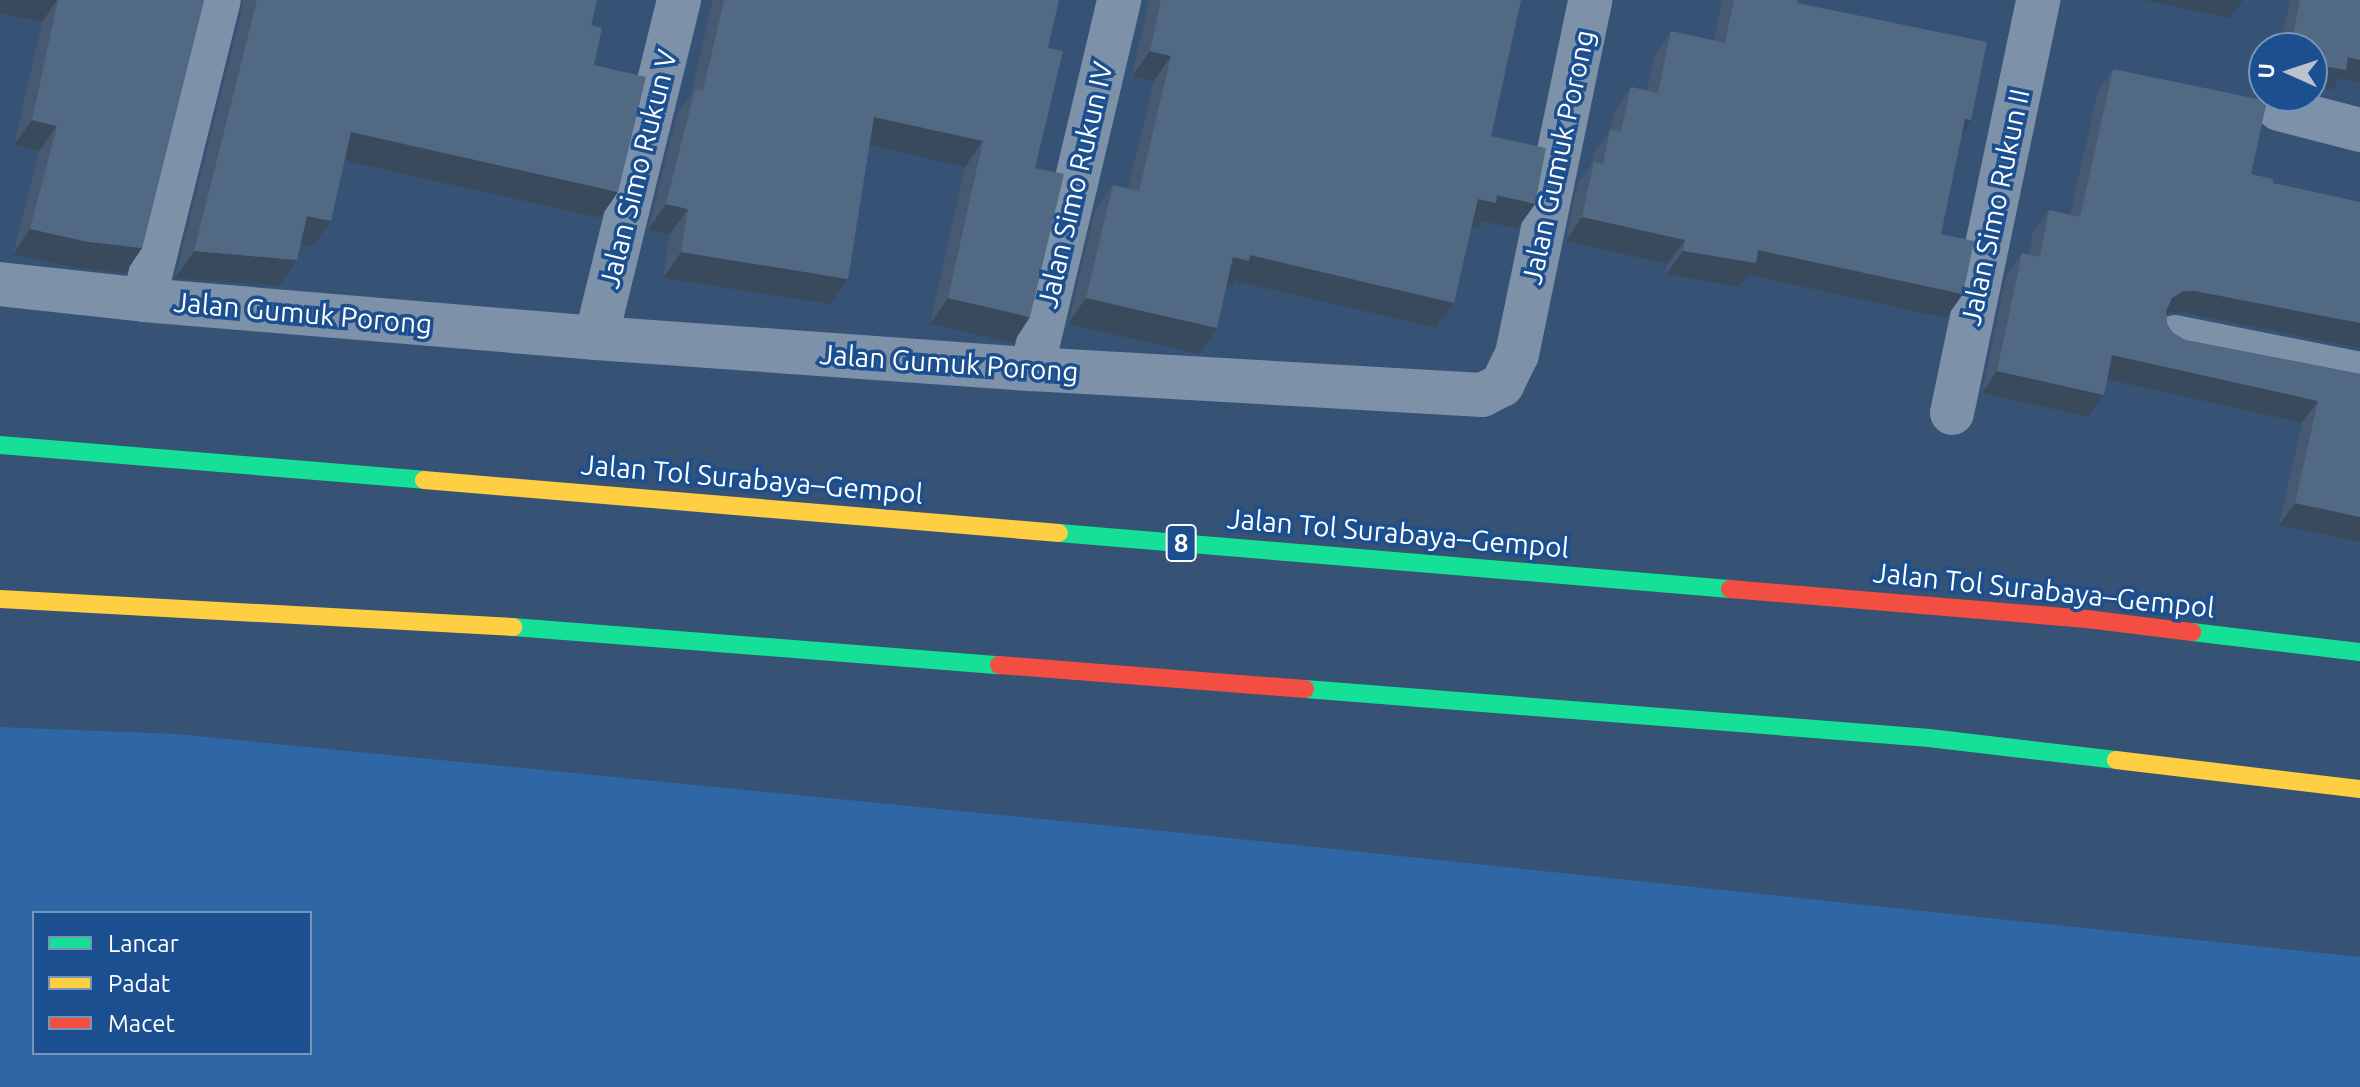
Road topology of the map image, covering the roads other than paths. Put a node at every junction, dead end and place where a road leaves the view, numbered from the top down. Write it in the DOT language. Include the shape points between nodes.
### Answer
graph roads {
  1 [pos="219,0"];
  2 [pos="679,0"];
  3 [pos="1119,0"];
  4 [pos="1590,0"];
  5 [pos="2038,0"];
  6 [pos="2291,112"];
  7 [pos="2360,130"];
  8 [pos="0,284"];
  9 [pos="144,300"];
  10 [pos="2175,337"];
  11 [pos="596,338"];
  12 [pos="1032,369"];
  13 [pos="2360,374"];
  14 [pos="1952,413"];
  15 [pos="0,445"];
  16 [pos="0,599"];
  17 [pos="2360,652"];
  18 [pos="2360,789"];
  1 -- 9 [label="street"];
  2 -- 11 [label="street, Jalan Simo Rukun V"];
  3 -- 12 [label="street, Jalan Simo Rukun IV"];
  4 -- 12 [label="street, Jalan Gumuk Porong" via="1517,354 1502,385 1482,395"];
  5 -- 14 [label="street, Jalan Simo Rukun II"];
  6 -- 7 [label="street"];
  8 -- 9 [label="street, Jalan Gumuk Porong"];
  9 -- 11 [label="street, Jalan Gumuk Porong"];
  10 -- 13 [label="street"];
  11 -- 12 [label="street, Jalan Gumuk Porong"];
  15 -- 17 [label="highway, Jalan Tol Surabaya–Gempol / 8" via="2087,619"];
  16 -- 18 [label="highway" via="536,628 1929,738"];
}
